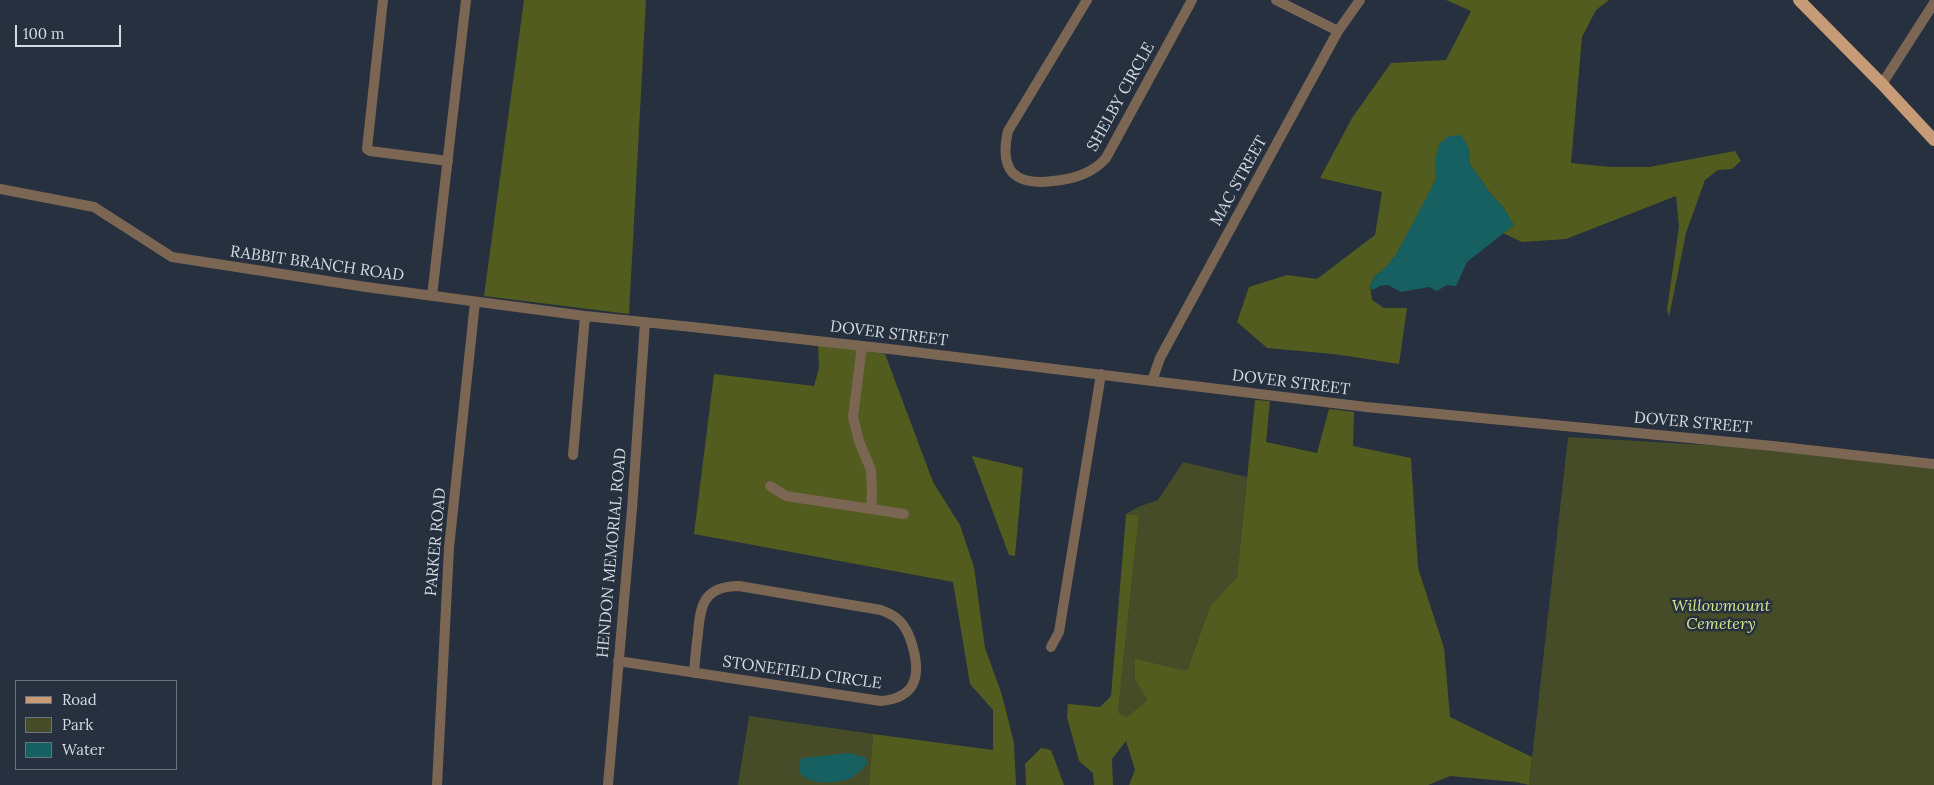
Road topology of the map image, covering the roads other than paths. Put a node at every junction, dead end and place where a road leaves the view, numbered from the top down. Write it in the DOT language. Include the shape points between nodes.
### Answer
graph roads {
  1 [pos="383,0"];
  2 [pos="466,0"];
  3 [pos="1086,0"];
  4 [pos="1192,0"];
  5 [pos="1276,0"];
  6 [pos="1360,0"];
  7 [pos="1799,0"];
  8 [pos="1934,3"];
  9 [pos="1338,31"];
  10 [pos="1882,84"];
  11 [pos="1934,140"];
  12 [pos="448,161"];
  13 [pos="0,189"];
  14 [pos="432,296"];
  15 [pos="475,302"];
  16 [pos="585,316"];
  17 [pos="645,322"];
  18 [pos="862,346"];
  19 [pos="1101,374"];
  20 [pos="1152,381"];
  21 [pos="573,455"];
  22 [pos="1934,464"];
  23 [pos="770,486"];
  24 [pos="871,509"];
  25 [pos="904,514"];
  26 [pos="1051,647"];
  27 [pos="618,661"];
  28 [pos="694,673"];
  29 [pos="437,785"];
  30 [pos="608,785"];
  1 -- 12 [label="street" via="367,149"];
  2 -- 12 [label="street"];
  3 -- 4 [label="street, SHELBY CIRCLE" via="1008,132 1006,160 1012,172 1022,180 1036,183 1077,177 1106,158"];
  5 -- 9 [label="street"];
  6 -- 9 [label="street, MAC STREET"];
  7 -- 10 [label="main road"];
  8 -- 10 [label="street"];
  9 -- 20 [label="street, MAC STREET" via="1160,358"];
  10 -- 11 [label="main road"];
  12 -- 14 [label="street"];
  13 -- 14 [label="street, RABBIT BRANCH ROAD" via="94,207 172,257"];
  14 -- 15 [label="street, RABBIT BRANCH ROAD"];
  15 -- 16 [label="street, RABBIT BRANCH ROAD"];
  15 -- 29 [label="street, PARKER ROAD" via="449,548"];
  16 -- 17 [label="street, RABBIT BRANCH ROAD"];
  16 -- 21 [label="street"];
  17 -- 18 [label="street, DOVER STREET"];
  17 -- 27 [label="street, HENDON MEMORIAL ROAD"];
  18 -- 19 [label="street, DOVER STREET"];
  18 -- 24 [label="street" via="853,417 871,470"];
  19 -- 20 [label="street, DOVER STREET"];
  19 -- 26 [label="street" via="1059,632"];
  20 -- 22 [label="street, DOVER STREET" via="1366,407"];
  23 -- 24 [label="street" via="786,496"];
  24 -- 25 [label="street"];
  27 -- 28 [label="street, STONEFIELD CIRCLE"];
  27 -- 30 [label="street, HENDON MEMORIAL ROAD"];
  28 -- 28 [label="street, STONEFIELD CIRCLE" via="881,701 901,696 910,689 917,663 902,624 895,616 881,610 728,586 710,594 700,611"];
}
